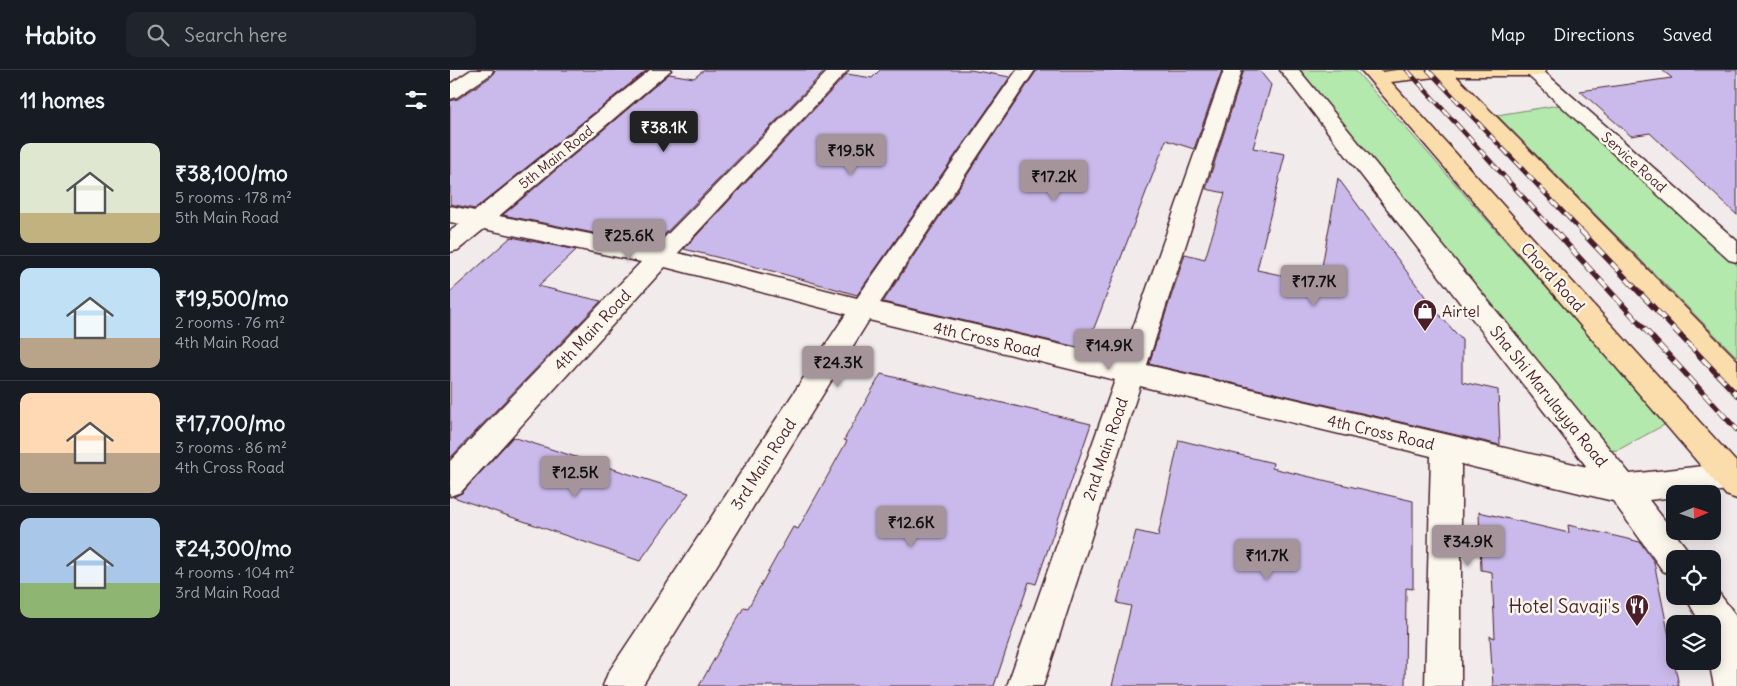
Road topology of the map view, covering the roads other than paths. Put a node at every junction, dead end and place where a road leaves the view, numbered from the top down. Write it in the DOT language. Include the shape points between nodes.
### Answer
graph roads {
  1 [pos="484,70"];
  2 [pos="662,70"];
  3 [pos="839,70"];
  4 [pos="1026,70"];
  5 [pos="1234,70"];
  6 [pos="1289,70"];
  7 [pos="1440,70"];
  8 [pos="1531,70"];
  9 [pos="1537,70"];
  10 [pos="1373,74"];
  11 [pos="450,94"];
  12 [pos="450,214"];
  13 [pos="480,219"];
  14 [pos="450,244"];
  15 [pos="1737,254"];
  16 [pos="660,257"];
  17 [pos="863,309"];
  18 [pos="1131,373"];
  19 [pos="1737,378"];
  20 [pos="1446,447"];
  21 [pos="1734,481"];
  22 [pos="450,482"];
  23 [pos="1623,489"];
  24 [pos="1668,550"];
  25 [pos="1710,607"];
  26 [pos="1737,648"];
  27 [pos="621,686"];
  28 [pos="1025,686"];
  29 [pos="1442,686"];
  30 [pos="1732,686"];
  1 -- 11 [label="street"];
  2 -- 13 [label="street, 5th Main Road"];
  3 -- 16 [label="street, 4th Main Road"];
  4 -- 17 [label="street, 3rd Main Road"];
  5 -- 18 [label="street, 2nd Main Road"];
  6 -- 23 [label="street, Sha Shi Marulayya Road"];
  7 -- 8 [label="main road"];
  7 -- 10 [label="main road"];
  7 -- 19 [label="main road"];
  8 -- 9 [label="main road"];
  8 -- 15 [label="street, Service Road"];
  10 -- 21 [label="main road, Chord Road"];
  12 -- 13 [label="street, 4th Cross Road"];
  13 -- 14 [label="street, 5th Main Road"];
  13 -- 16 [label="street, 4th Cross Road"];
  16 -- 17 [label="street, 4th Cross Road"];
  16 -- 22 [label="street, 4th Main Road"];
  17 -- 18 [label="street, 4th Cross Road"];
  17 -- 27 [label="street, 3rd Main Road"];
  18 -- 20 [label="street, 4th Cross Road"];
  18 -- 28 [label="street, 2nd Main Road"];
  20 -- 23 [label="street, 4th Cross Road"];
  20 -- 29 [label="street"];
  21 -- 23 [label="street, 4th Cross Road"];
  23 -- 24 [label="street, Sha Shi Marulayya Road"];
  25 -- 26 [label="street"];
  25 -- 30 [label="street"];
}
